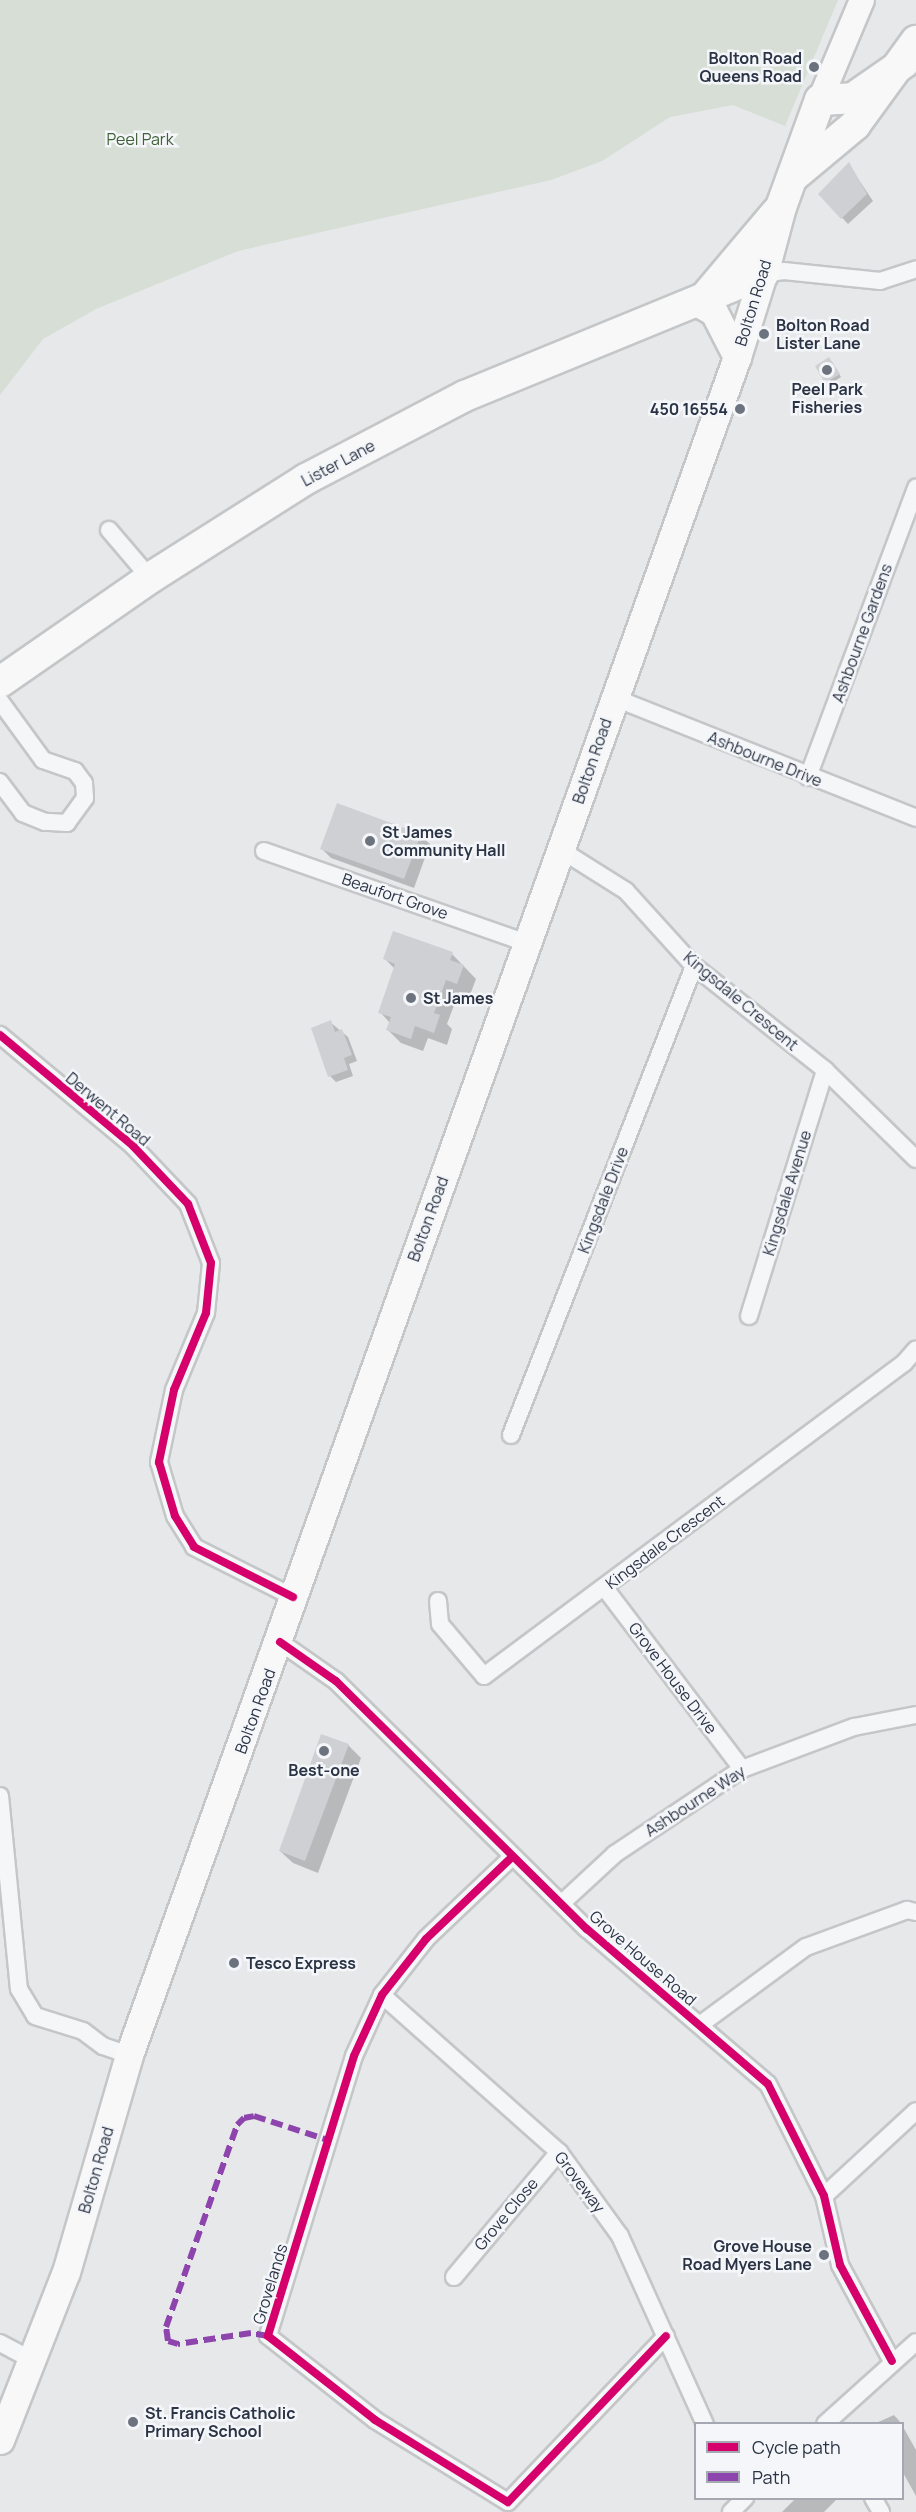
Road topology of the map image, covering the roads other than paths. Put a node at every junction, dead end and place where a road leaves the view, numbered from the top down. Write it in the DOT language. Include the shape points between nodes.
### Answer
graph roads {
  1 [pos="862,0"];
  2 [pos="910,52"];
  3 [pos="820,100"];
  4 [pos="793,177"];
  5 [pos="781,207"];
  6 [pos="916,269"];
  7 [pos="763,274"];
  8 [pos="699,299"];
  9 [pos="737,357"];
  10 [pos="916,488"];
  11 [pos="109,530"];
  12 [pos="150,578"];
  13 [pos="0,682"];
  14 [pos="615,698"];
  15 [pos="0,701"];
  16 [pos="808,777"];
  17 [pos="0,782"];
  18 [pos="916,818"];
  19 [pos="561,850"];
  20 [pos="264,851"];
  21 [pos="526,943"];
  22 [pos="694,966"];
  23 [pos="0,1035"];
  24 [pos="825,1070"];
  25 [pos="916,1159"];
  26 [pos="749,1316"];
  27 [pos="916,1349"];
  28 [pos="511,1435"];
  29 [pos="604,1587"];
  30 [pos="292,1597"];
  31 [pos="438,1601"];
  32 [pos="280,1642"];
  33 [pos="916,1715"];
  34 [pos="742,1769"];
  35 [pos="0,1796"];
  36 [pos="512,1857"];
  37 [pos="562,1903"];
  38 [pos="916,1912"];
  39 [pos="382,1995"];
  40 [pos="701,2024"];
  41 [pos="129,2055"];
  42 [pos="916,2110"];
  43 [pos="559,2152"];
  44 [pos="824,2196"];
  45 [pos="454,2277"];
  46 [pos="666,2336"];
  47 [pos="916,2342"];
  48 [pos="0,2343"];
  49 [pos="32,2360"];
  50 [pos="892,2361"];
  51 [pos="704,2422"];
  52 [pos="827,2422"];
  53 [pos="0,2440"];
  1 -- 3 [label="street, Bolton Road"];
  2 -- 3 [label="highway" via="854,98"];
  2 -- 4 [label="highway" via="855,125"];
  3 -- 4 [label="highway, Bolton Road"];
  4 -- 5 [label="highway, Bolton Road"];
  5 -- 7 [label="highway, Bolton Road"];
  5 -- 8 [label="highway, Lister Lane"];
  6 -- 7 [label="street" via="880,281 784,272"];
  7 -- 8 [label="highway, Lister Lane"];
  7 -- 9 [label="main road, Bolton Road"];
  8 -- 9 [label="main road" via="714,312"];
  8 -- 12 [label="highway, Lister Lane" via="465,396 306,479"];
  9 -- 14 [label="main road, Bolton Road"];
  10 -- 16 [label="street, Ashbourne Gardens"];
  11 -- 12 [label="street"];
  12 -- 13 [label="highway, Lister Lane"];
  14 -- 16 [label="street, Ashbourne Drive"];
  14 -- 19 [label="main road, Bolton Road"];
  15 -- 17 [label="street" via="44,760 75,771 84,783 85,798 67,823 45,822 23,813"];
  16 -- 18 [label="street, Ashbourne Drive"];
  19 -- 21 [label="main road, Bolton Road"];
  19 -- 22 [label="street, Kingsdale Crescent" via="626,891"];
  20 -- 21 [label="street, Beaufort Grove"];
  21 -- 30 [label="main road, Bolton Road"];
  22 -- 24 [label="street, Kingsdale Crescent"];
  22 -- 28 [label="street, Kingsdale Drive"];
  23 -- 30 [label="street, Derwent Road" via="133,1146 188,1203 211,1263 206,1313 174,1390 159,1462 175,1516 194,1546"];
  24 -- 25 [label="street, Kingsdale Crescent"];
  24 -- 26 [label="street, Kingsdale Avenue"];
  27 -- 29 [label="street, Kingsdale Crescent" via="904,1363"];
  29 -- 31 [label="street, Kingsdale Crescent" via="484,1676 440,1624"];
  29 -- 34 [label="street, Grove House Drive"];
  30 -- 32 [label="main road, Bolton Road"];
  32 -- 36 [label="street, Grove House Road" via="336,1681"];
  32 -- 41 [label="main road, Bolton Road"];
  33 -- 34 [label="street, Ashbourne Way" via="854,1727"];
  34 -- 37 [label="street, Ashbourne Way" via="615,1854"];
  35 -- 41 [label="street" via="19,1989 35,2016 83,2031 103,2046"];
  36 -- 37 [label="street, Grove House Road"];
  36 -- 39 [label="street, Grovelands" via="426,1939"];
  37 -- 40 [label="street, Grove House Road" via="587,1929"];
  38 -- 40 [label="street" via="907,1910 806,1947"];
  39 -- 43 [label="street, Groveway"];
  39 -- 46 [label="street, Grovelands" via="354,2056 268,2336 375,2420 508,2502"];
  40 -- 44 [label="street, Grove House Road" via="768,2084"];
  41 -- 49 [label="main road, Bolton Road" via="66,2272"];
  42 -- 44 [label="street"];
  43 -- 45 [label="street, Grove Close"];
  43 -- 46 [label="street, Groveway" via="620,2236"];
  44 -- 50 [label="street, Grove House Road" via="840,2265"];
  46 -- 51 [label="street, Groveway"];
  47 -- 50 [label="street"];
  48 -- 49 [label="street"];
  49 -- 53 [label="main road, Bolton Road"];
  50 -- 52 [label="street"];
}
